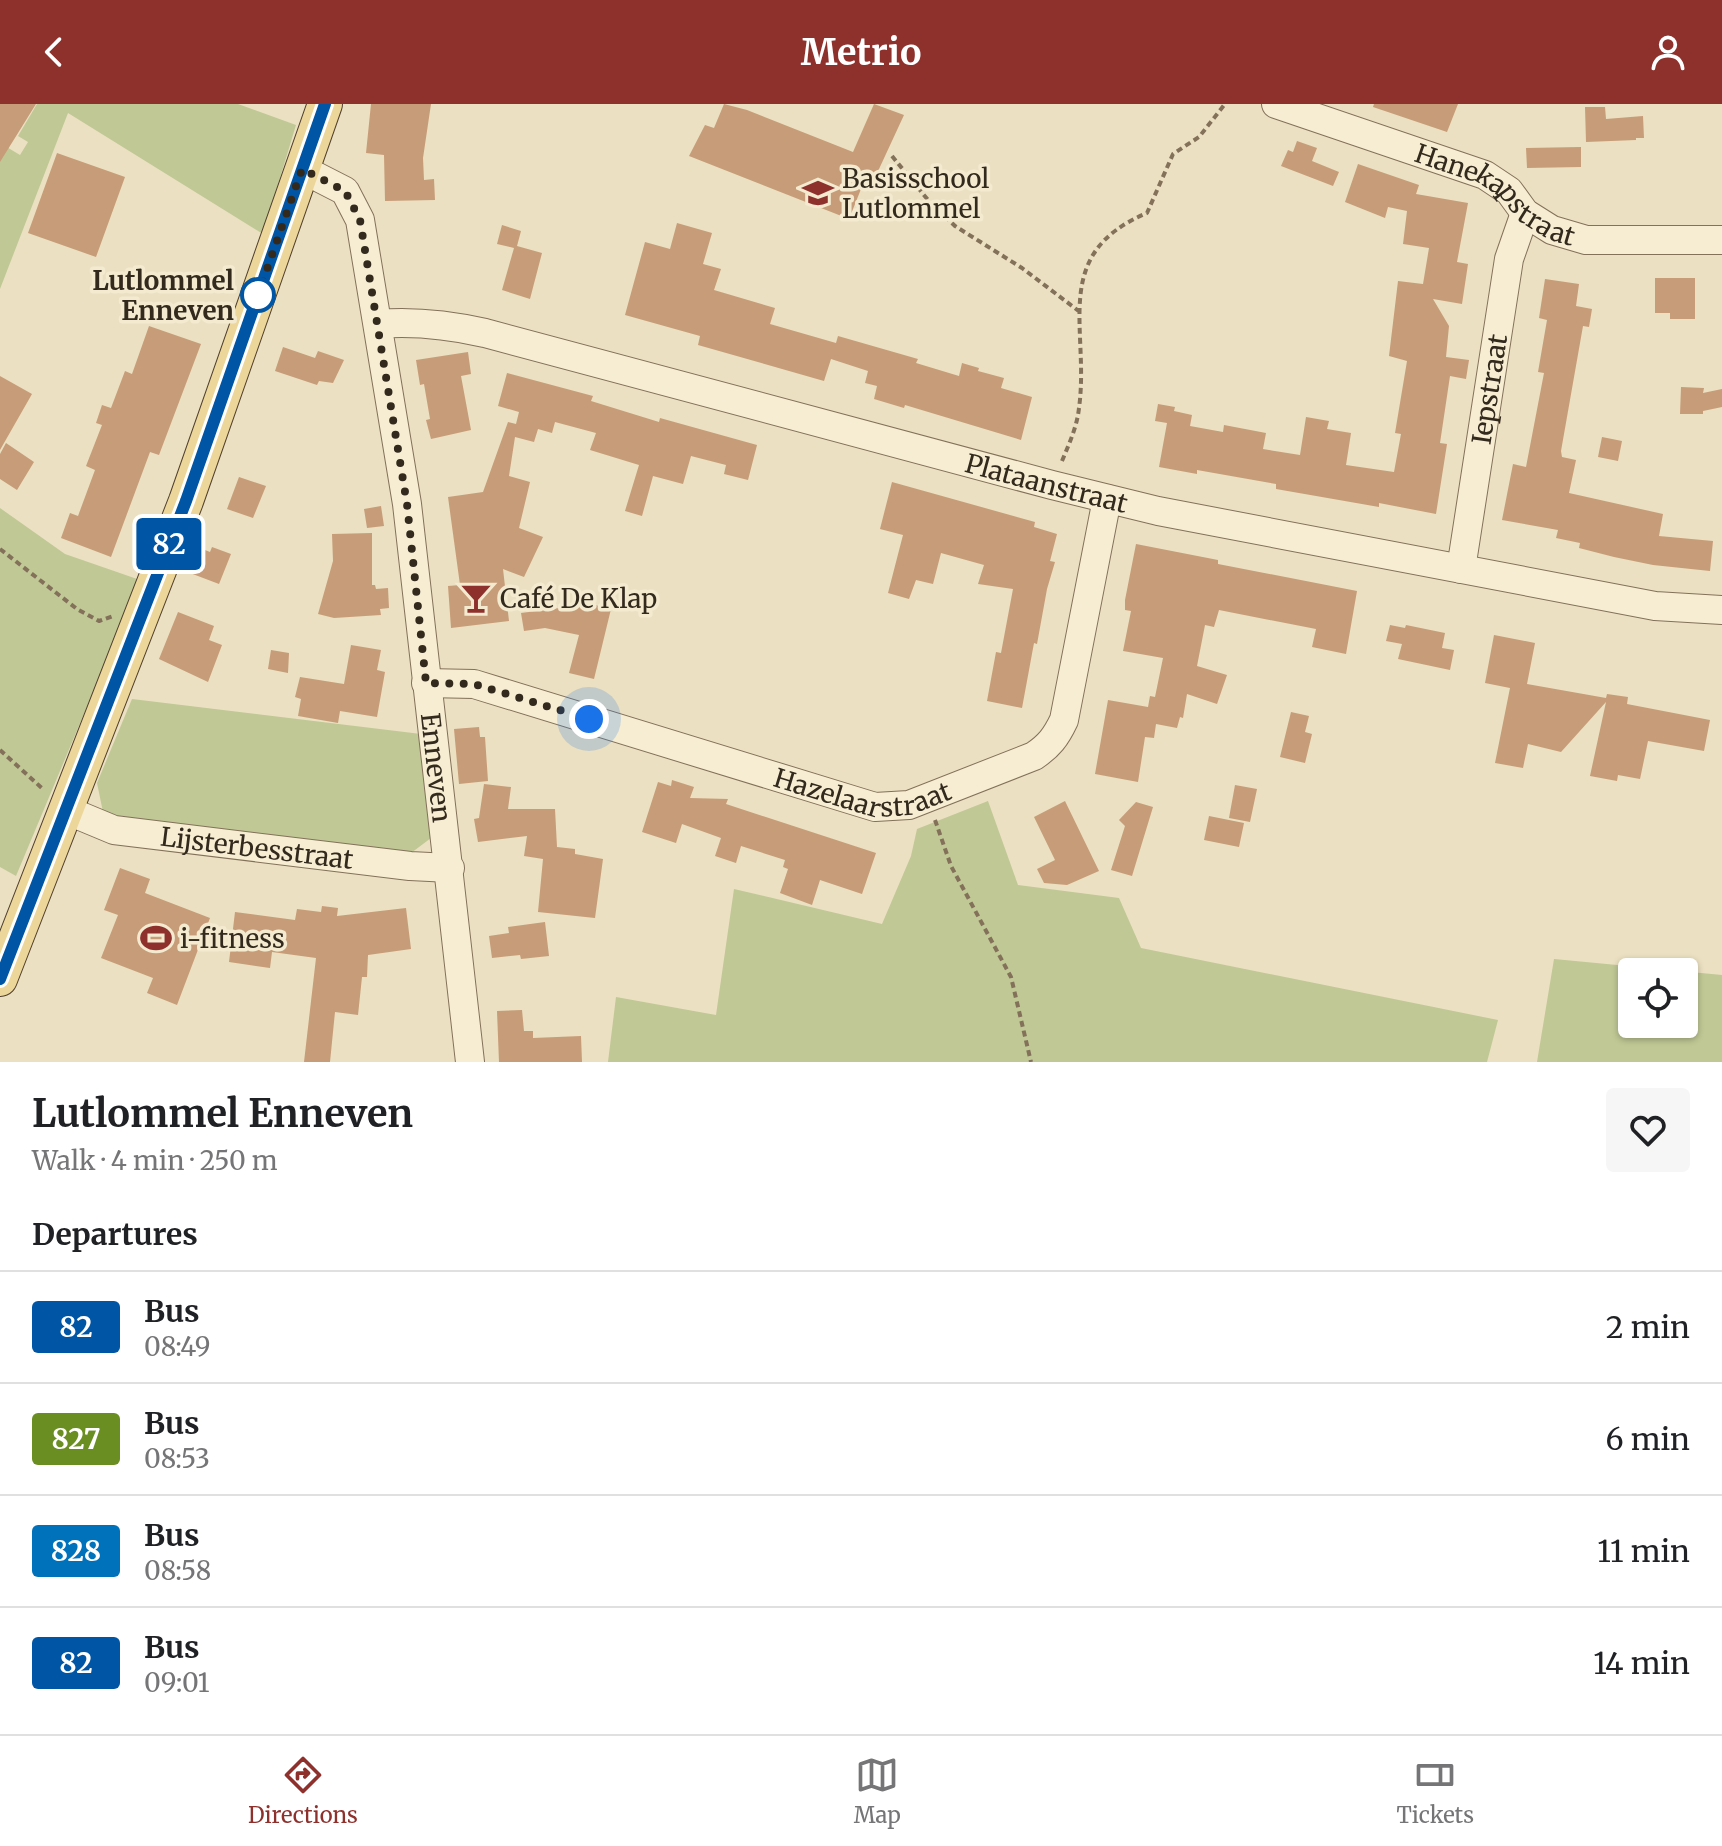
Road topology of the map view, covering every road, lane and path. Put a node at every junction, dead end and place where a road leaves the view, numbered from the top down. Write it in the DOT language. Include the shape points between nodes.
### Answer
graph roads {
  1 [pos="325,104"];
  2 [pos="1225,104"];
  3 [pos="1276,104"];
  4 [pos="892,156"];
  5 [pos="302,169"];
  6 [pos="1525,213"];
  7 [pos="1722,240"];
  8 [pos="1080,312"];
  9 [pos="379,324"];
  10 [pos="1052,485"];
  11 [pos="1107,499"];
  12 [pos="0,549"];
  13 [pos="1461,569"];
  14 [pos="146,604"];
  15 [pos="1722,610"];
  16 [pos="426,683"];
  17 [pos="0,750"];
  18 [pos="927,798"];
  19 [pos="66,810"];
  20 [pos="450,868"];
  21 [pos="0,979"];
  22 [pos="470,1062"];
  23 [pos="1031,1062"];
  1 -- 5 [label="main road"];
  2 -- 8 [label="path" via="1199,137 1173,154 1147,213 1110,233 1095,251 1082,281"];
  3 -- 6 [label="street, Hanekapstraat" via="1485,175 1509,191"];
  4 -- 8 [label="path" via="955,226"];
  5 -- 9 [label="street, Enneven" via="345,191 353,203"];
  5 -- 14 [label="main road"];
  6 -- 7 [label="street, Hanekapstraat" via="1552,230 1586,240"];
  6 -- 13 [label="street, Iepstraat" via="1509,259"];
  8 -- 10 [label="path" via="1080,406"];
  9 -- 10 [label="street, Plataanstraat" via="448,325 485,333"];
  9 -- 16 [label="street, Enneven" via="407,504"];
  10 -- 11 [label="street, Plataanstraat"];
  11 -- 13 [label="street, Plataanstraat"];
  11 -- 18 [label="street, Hazelaarstraat" via="1066,710 1056,735 1034,756"];
  12 -- 14 [label="path" via="99,621"];
  13 -- 15 [label="street, Plataanstraat" via="1655,606"];
  14 -- 19 [label="main road"];
  16 -- 18 [label="street, Hazelaarstraat" via="474,684 875,807"];
  16 -- 20 [label="street, Enneven"];
  17 -- 19 [label="path"];
  18 -- 23 [label="path" via="951,866 1011,977"];
  19 -- 20 [label="street, Lijsterbesstraat" via="114,830"];
  19 -- 21 [label="main road"];
  20 -- 22 [label="street, Enneven"];
}
